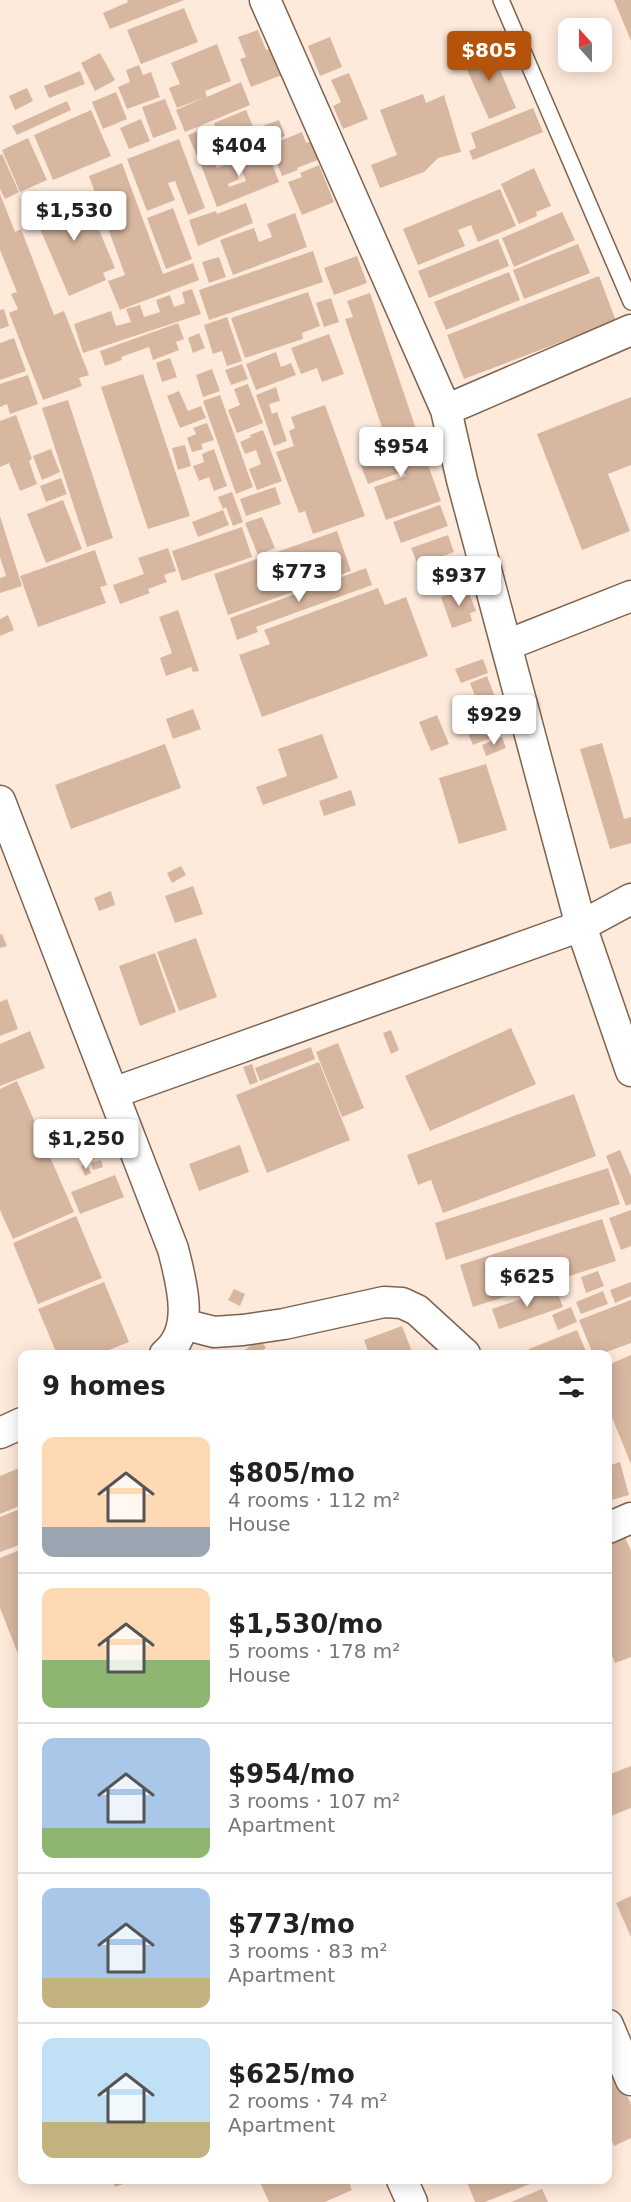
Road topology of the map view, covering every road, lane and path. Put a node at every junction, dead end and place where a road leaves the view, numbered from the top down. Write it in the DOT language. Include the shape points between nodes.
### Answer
graph roads {
  1 [pos="265,0"];
  2 [pos="501,0"];
  3 [pos="631,303"];
  4 [pos="631,330"];
  5 [pos="446,410"];
  6 [pos="631,596"];
  7 [pos="507,645"];
  8 [pos="0,801"];
  9 [pos="631,900"];
  10 [pos="581,926"];
  11 [pos="631,1071"];
  12 [pos="113,1093"];
  13 [pos="183,1324"];
  14 [pos="171,1350"];
  15 [pos="461,1350"];
  16 [pos="18,1425"];
  17 [pos="0,1434"];
  18 [pos="631,1518"];
  19 [pos="612,1526"];
  20 [pos="612,2035"];
  21 [pos="631,2080"];
  22 [pos="404,2184"];
  23 [pos="412,2202"];
  1 -- 5 [label="street"];
  2 -- 3 [label="lane"];
  4 -- 5 [label="street"];
  5 -- 7 [label="street"];
  6 -- 7 [label="street"];
  7 -- 10 [label="street"];
  8 -- 12 [label="street"];
  9 -- 10 [label="street"];
  10 -- 11 [label="street"];
  10 -- 12 [label="street"];
  12 -- 13 [label="street" via="173,1249 184,1291"];
  13 -- 14 [label="street"];
  13 -- 15 [label="street" via="214,1332 243,1330 384,1302 402,1303 417,1310"];
  16 -- 17 [label="street"];
  18 -- 19 [label="street"];
  20 -- 21 [label="street"];
  22 -- 23 [label="street"];
}
